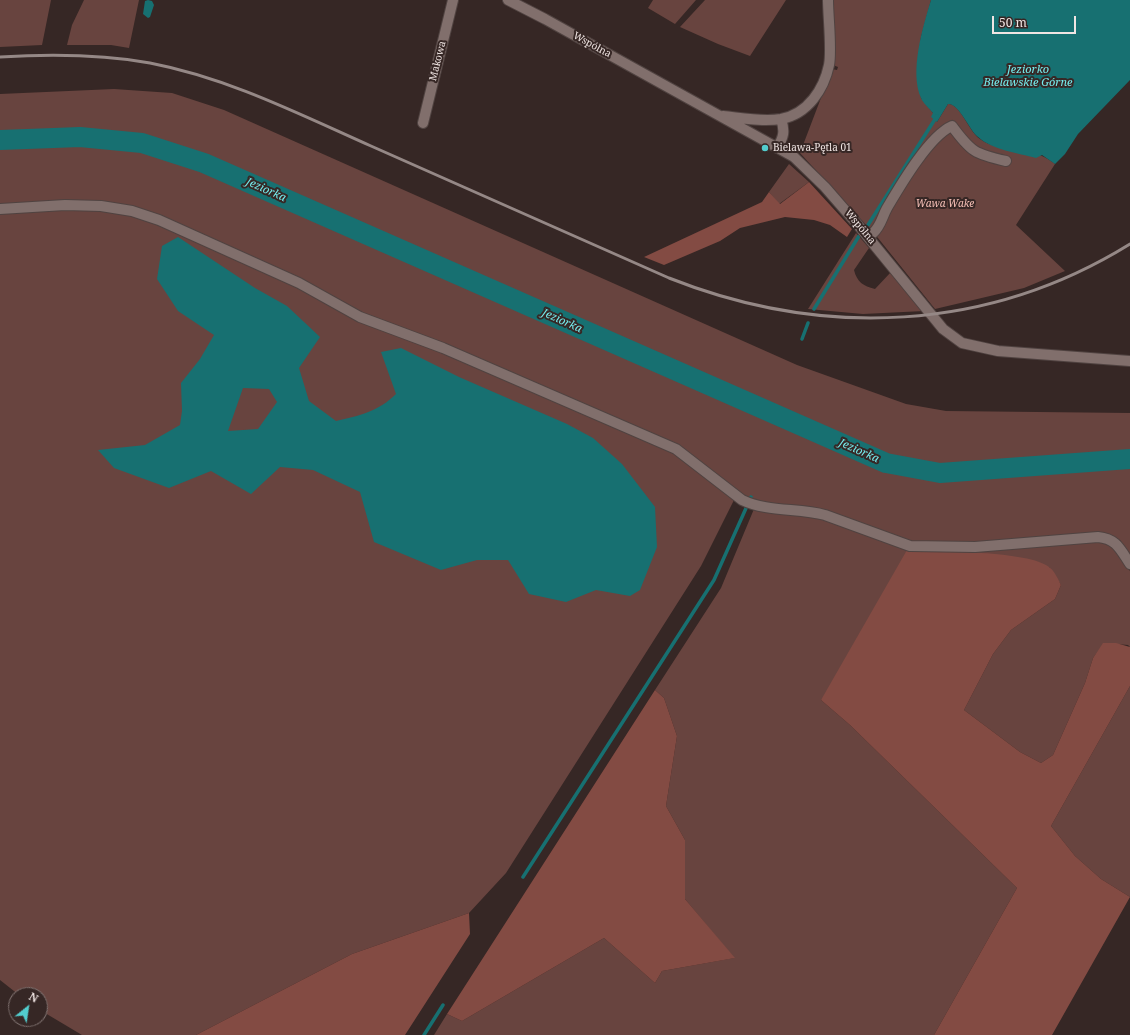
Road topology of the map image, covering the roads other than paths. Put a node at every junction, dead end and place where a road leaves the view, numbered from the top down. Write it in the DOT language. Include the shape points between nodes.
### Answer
graph roads {
  1 [pos="454,0"];
  2 [pos="508,0"];
  3 [pos="828,0"];
  4 [pos="717,115"];
  5 [pos="781,119"];
  6 [pos="423,123"];
  7 [pos="777,148"];
  8 [pos="1006,160"];
  9 [pos="0,209"];
  10 [pos="873,233"];
  11 [pos="1130,361"];
  12 [pos="1130,564"];
  1 -- 6 [label="street, Makowa"];
  2 -- 4 [label="street, Wspólna"];
  3 -- 5 [label="street, Wspólna" via="830,60 823,82 810,104"];
  4 -- 5 [label="street, Wspólna" via="763,120"];
  4 -- 7 [label="street, Wspólna"];
  5 -- 7 [label="street" via="784,137"];
  7 -- 11 [label="street, Wspólna" via="794,157 825,187 868,236 942,329 962,343 990,350"];
  8 -- 10 [label="street" via="982,156 972,150 952,126 942,130 902,184"];
  9 -- 12 [label="street" via="65,205 101,206 132,211 159,220 299,283 360,317 443,348 676,449 742,500 753,505 825,514 910,546 975,547 1109,538 1115,542"];
}
